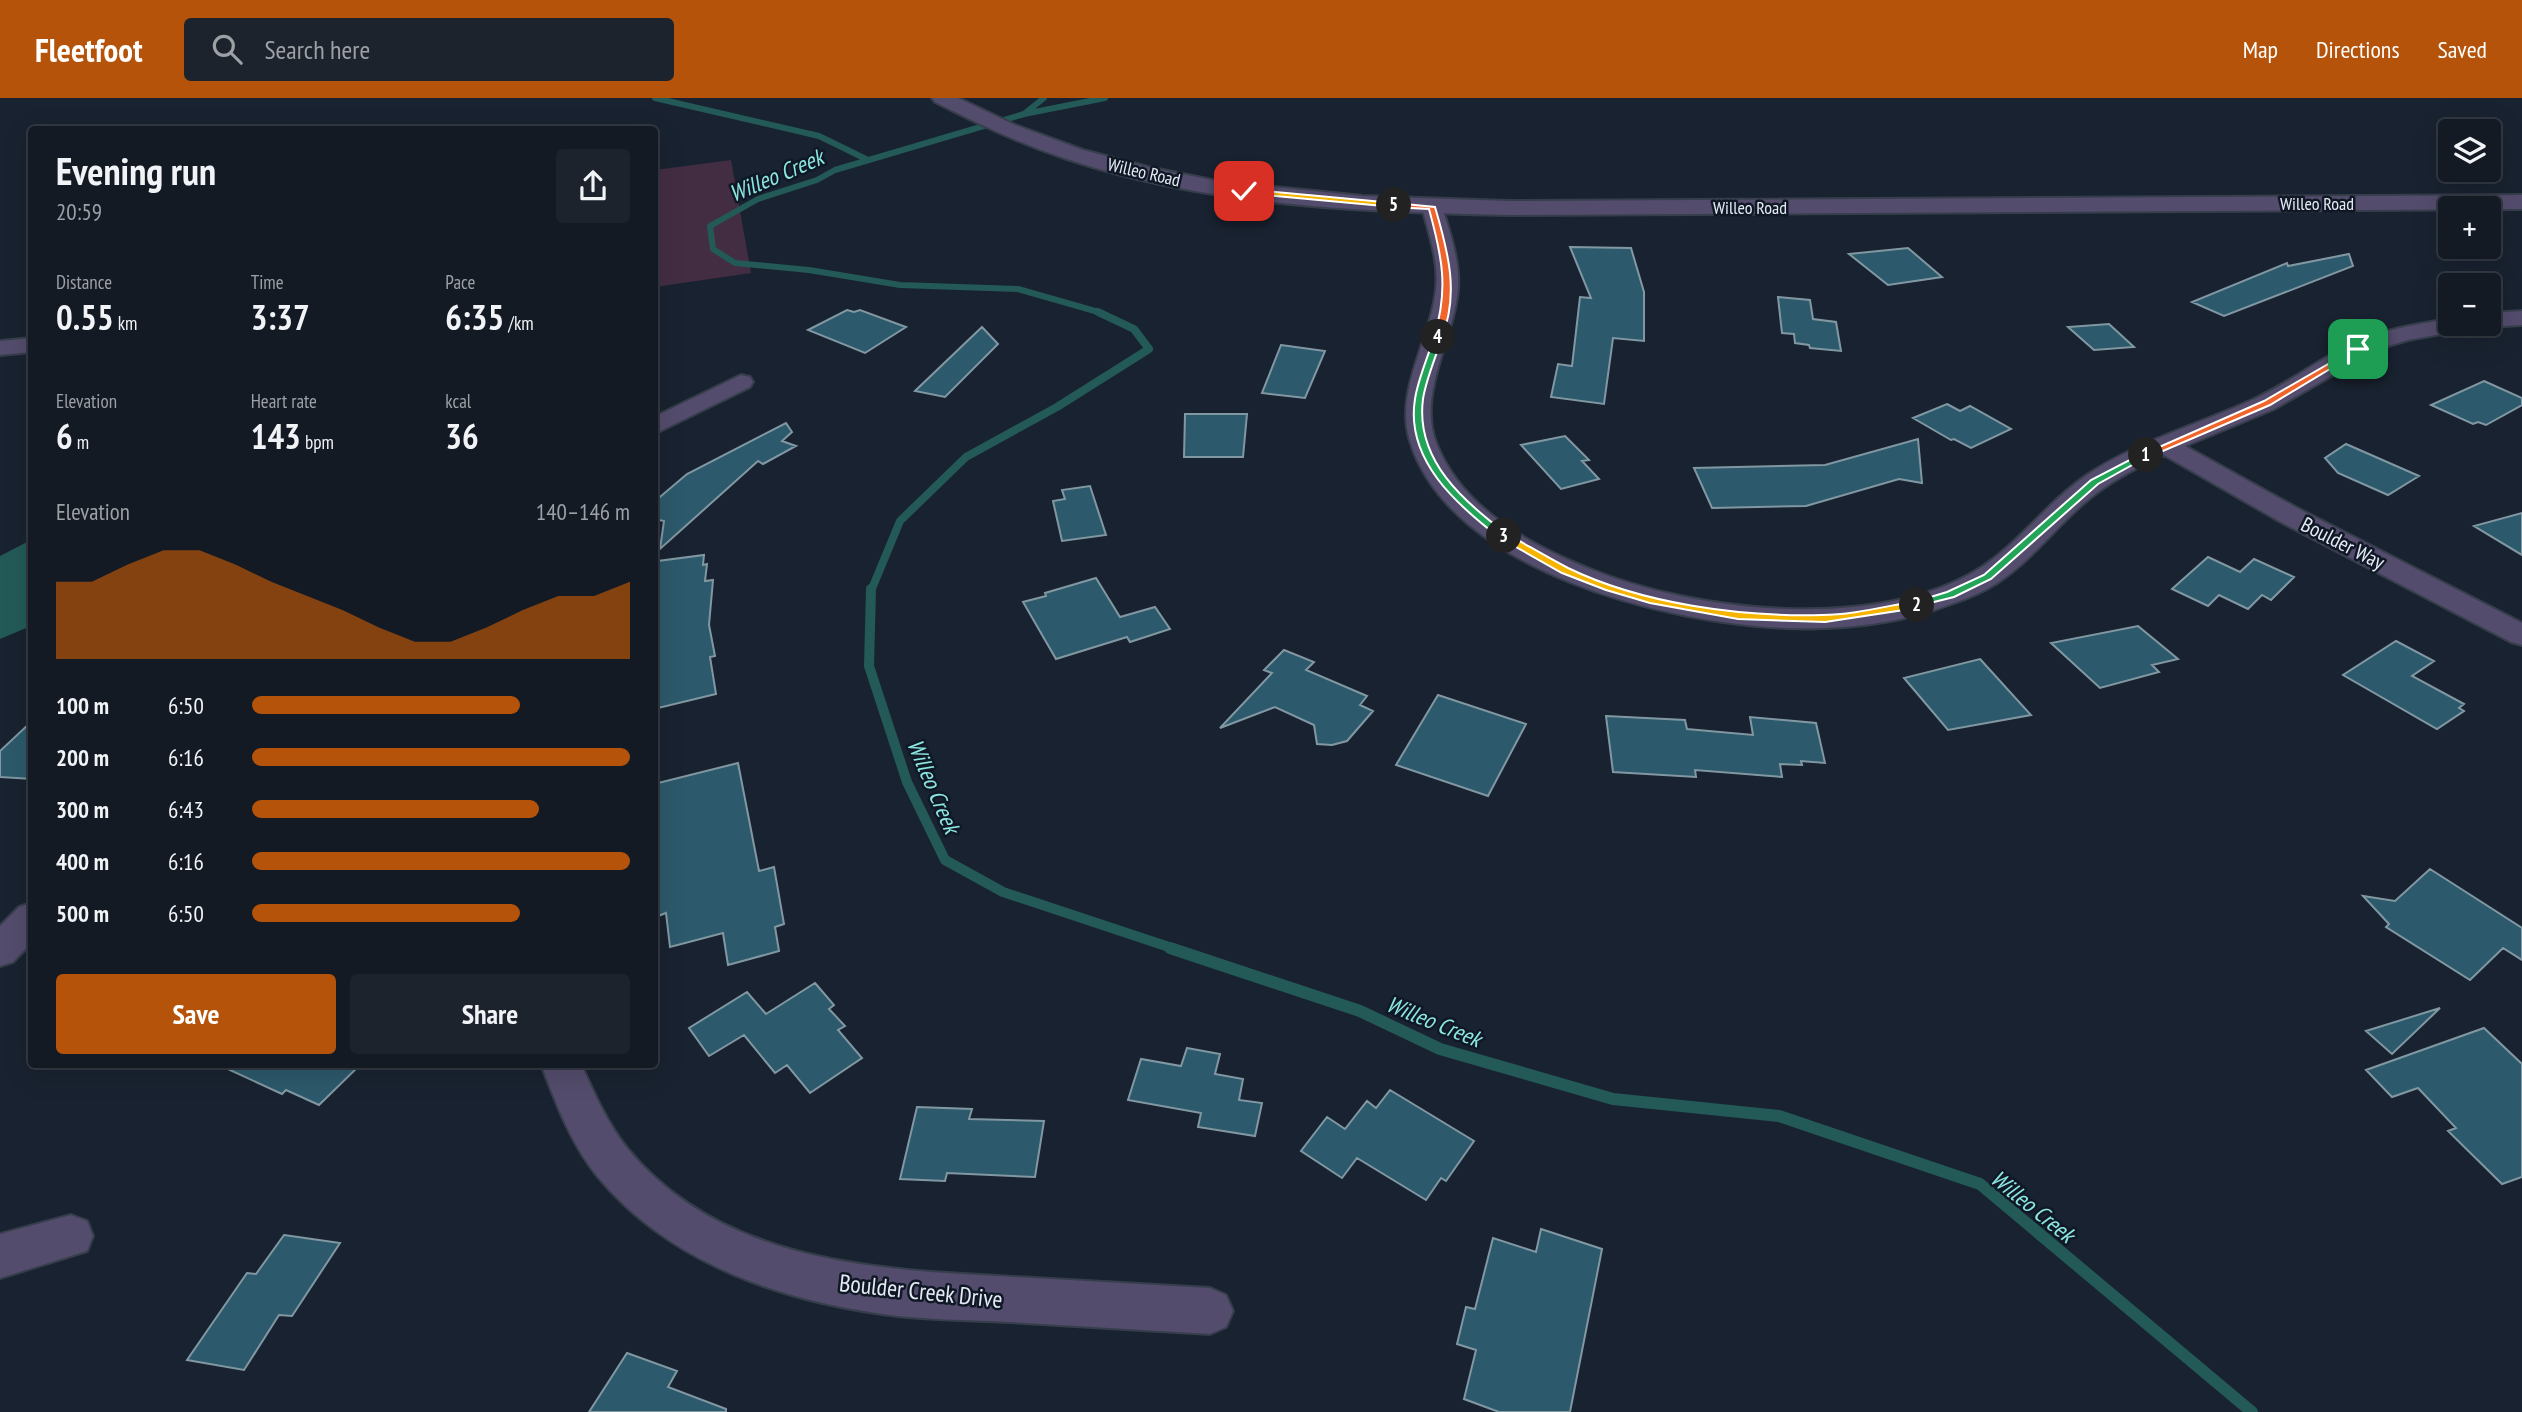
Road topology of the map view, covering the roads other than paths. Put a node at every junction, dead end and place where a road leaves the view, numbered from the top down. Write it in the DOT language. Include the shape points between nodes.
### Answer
graph roads {
  1 [pos="942,98"];
  2 [pos="2522,202"];
  3 [pos="1432,207"];
  4 [pos="2522,318"];
  5 [pos="2501,319"];
  6 [pos="2438,327"];
  7 [pos="28,345"];
  8 [pos="0,348"];
  9 [pos="741,382"];
  10 [pos="658,425"];
  11 [pos="2167,446"];
  12 [pos="2522,635"];
  13 [pos="28,920"];
  14 [pos="0,951"];
  15 [pos="562,1068"];
  16 [pos="71,1236"];
  17 [pos="0,1256"];
  18 [pos="1210,1311"];
  1 -- 3 [label="street, Willeo Road" via="989,123 1127,170 1244,191"];
  2 -- 3 [label="street, Willeo Road"];
  3 -- 11 [label="street" via="1448,285 1444,317 1419,400 1421,439 1437,474 1468,509 1513,543 1609,587 1738,616 1825,619 1904,608 1951,595 1987,577 2094,482"];
  4 -- 5 [label="street"];
  6 -- 11 [label="street" via="2358,349 2267,403"];
  7 -- 8 [label="street"];
  9 -- 10 [label="street"];
  11 -- 12 [label="street, Boulder Way" via="2289,515"];
  13 -- 14 [label="street"];
  15 -- 18 [label="street, Boulder Creek Drive" via="592,1135 612,1165 642,1195 713,1245 764,1266 889,1292"];
  16 -- 17 [label="street"];
}
